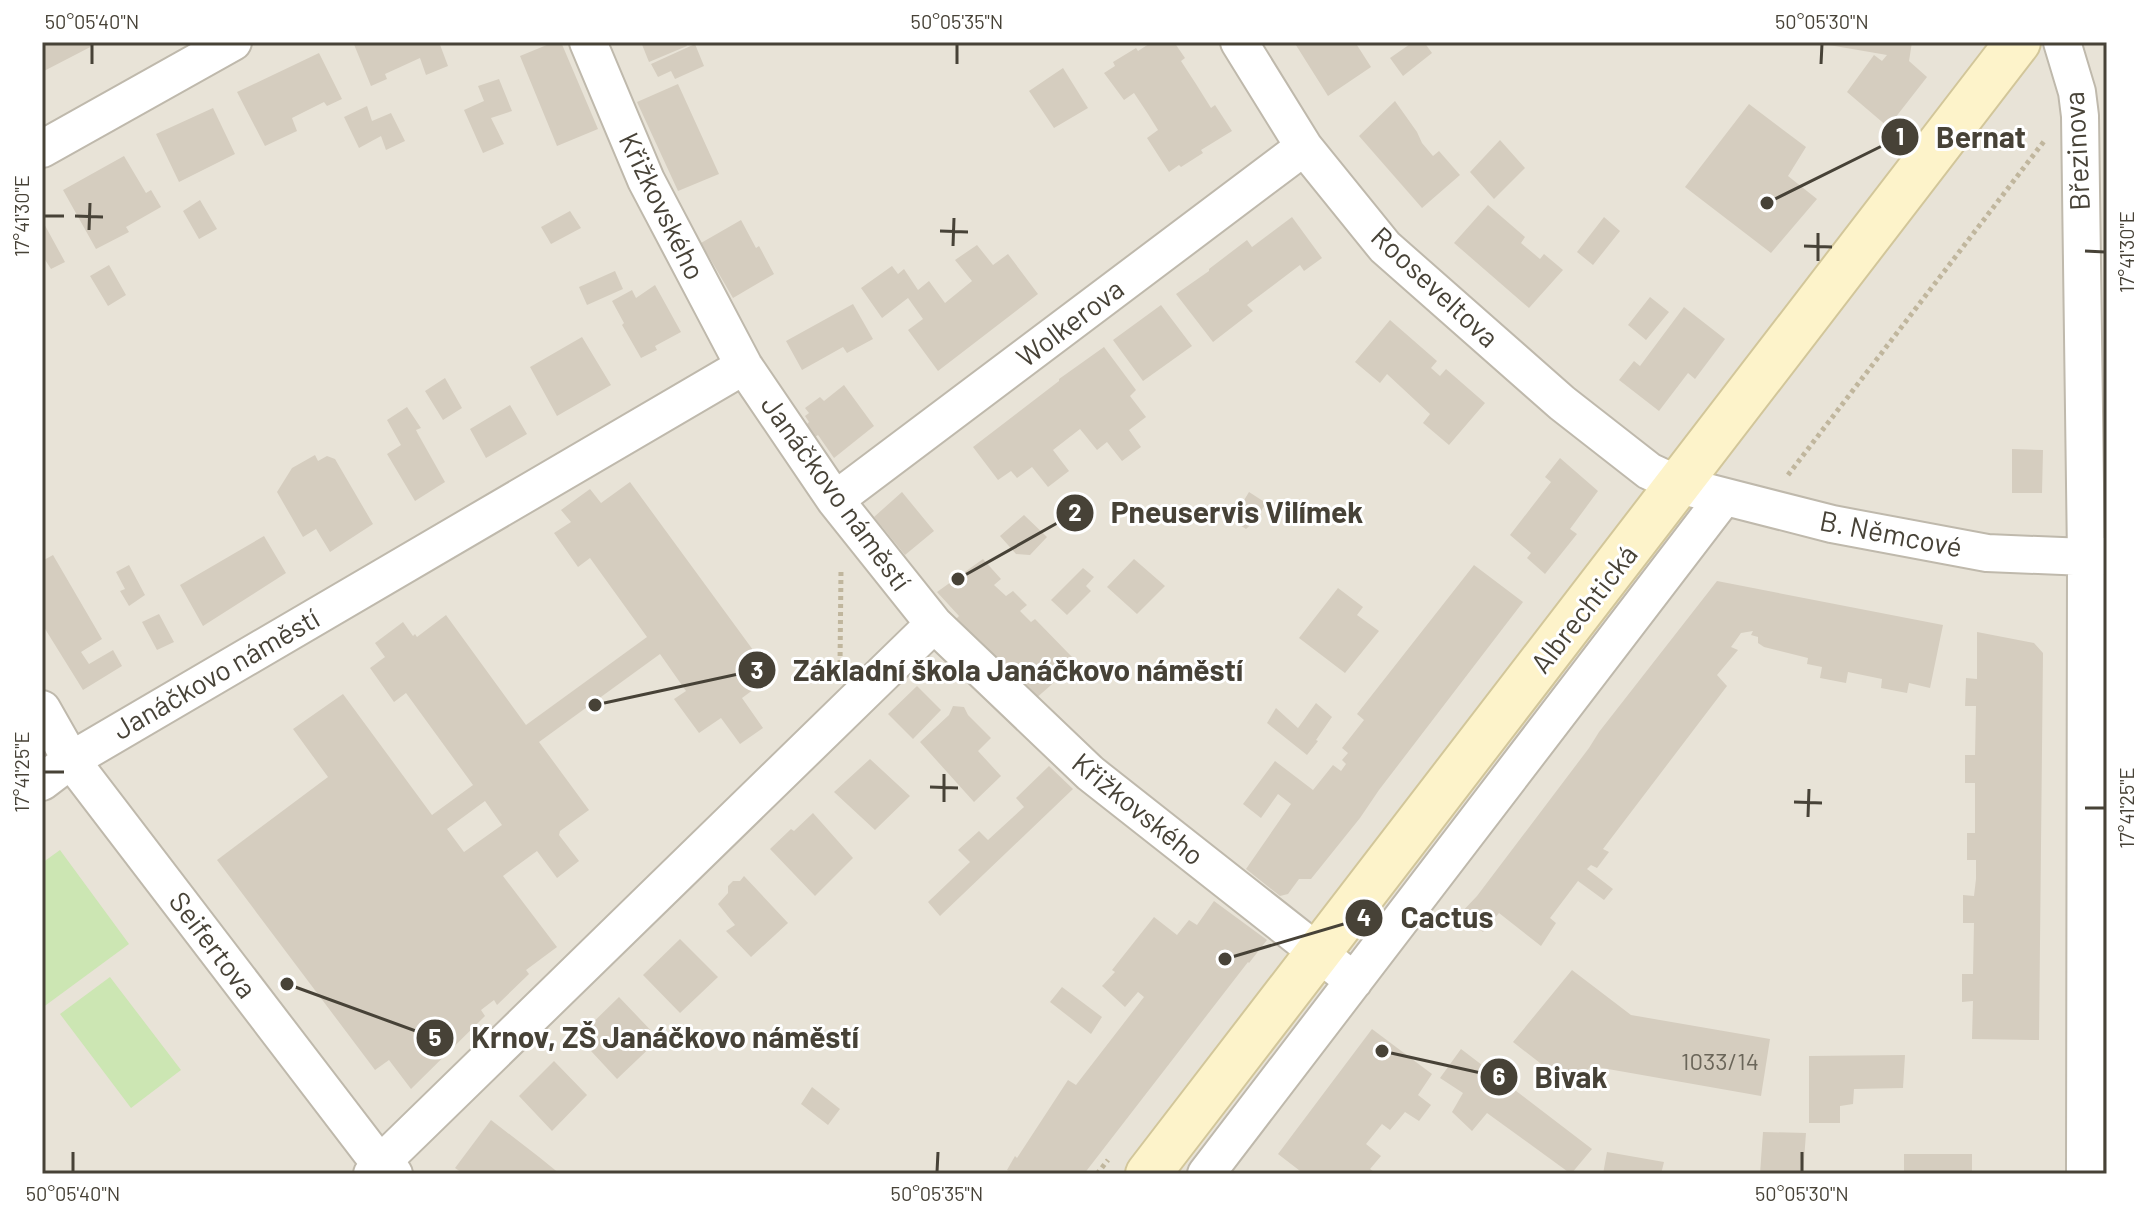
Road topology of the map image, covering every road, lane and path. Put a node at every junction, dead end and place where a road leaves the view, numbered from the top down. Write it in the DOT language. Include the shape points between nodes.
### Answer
graph roads {
  1 [pos="233,42"];
  2 [pos="588,42"];
  3 [pos="1239,42"];
  4 [pos="2018,42"];
  5 [pos="2062,42"];
  6 [pos="2080,116"];
  7 [pos="1304,147"];
  8 [pos="42,149"];
  9 [pos="744,366"];
  10 [pos="1679,485"];
  11 [pos="1724,497"];
  12 [pos="839,504"];
  13 [pos="1763,506"];
  14 [pos="2096,557"];
  15 [pos="934,624"];
  16 [pos="42,709"];
  17 [pos="840,715"];
  18 [pos="71,760"];
  19 [pos="42,782"];
  20 [pos="1318,952"];
  21 [pos="1354,981"];
  22 [pos="1182,1129"];
  23 [pos="1222,1168"];
  24 [pos="382,1171"];
  25 [pos="1148,1174"];
  26 [pos="2085,1174"];
  1 -- 8 [label="street"];
  2 -- 9 [label="street, Křižkovského" via="646,180"];
  3 -- 7 [label="street, Rooseveltova"];
  4 -- 10 [label="main road, Albrechtická"];
  5 -- 6 [label="street, Březinova"];
  6 -- 13 [label="path" via="2041,143"];
  6 -- 14 [label="street, Březinova"];
  7 -- 10 [label="street, Rooseveltova" via="1385,247 1562,403 1649,471"];
  7 -- 12 [label="street, Wolkerova"];
  9 -- 12 [label="street, Janáčkovo náměstí"];
  9 -- 18 [label="street, Janáčkovo náměstí"];
  10 -- 11 [label="street, B. Němcové"];
  10 -- 20 [label="main road, Albrechtická"];
  11 -- 13 [label="street, B. Němcové"];
  11 -- 21 [label="street, Albrechtická"];
  12 -- 15 [label="street, Janáčkovo náměstí"];
  12 -- 17 [label="path"];
  13 -- 14 [label="street, B. Němcové" via="1987,553"];
  14 -- 26 [label="street, Březinova"];
  15 -- 17 [label="street"];
  15 -- 20 [label="street, Křižkovského" via="1090,773"];
  16 -- 18 [label="street, Seifertova"];
  17 -- 24 [label="street"];
  18 -- 19 [label="street, Janáčkovo náměstí"];
  18 -- 24 [label="street, Seifertova"];
  20 -- 21 [label="street, Křižkovského"];
  20 -- 22 [label="main road, Albrechtická"];
  21 -- 23 [label="street, Albrechtická"];
  22 -- 23 [label="street"];
  22 -- 25 [label="main road, Albrechtická"];
}
